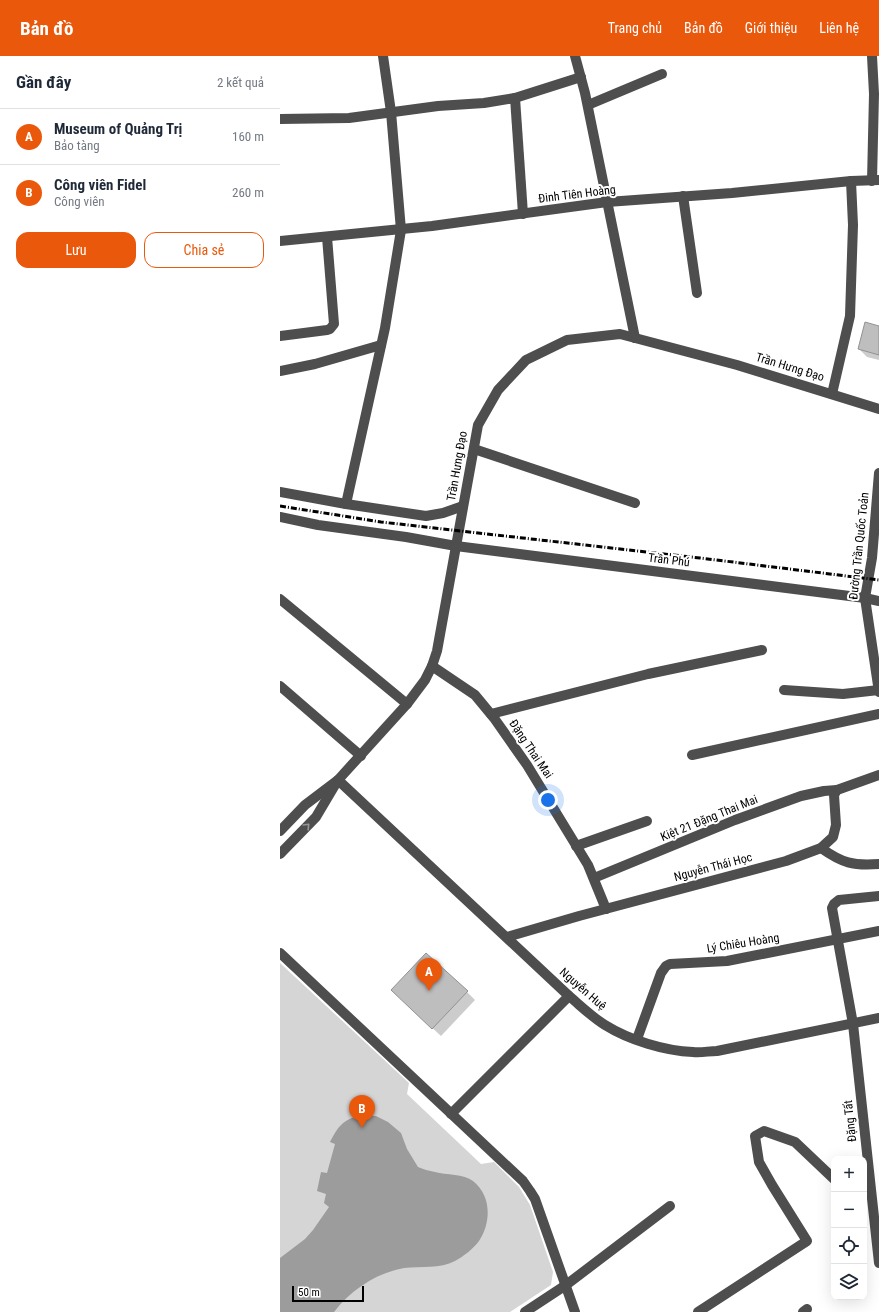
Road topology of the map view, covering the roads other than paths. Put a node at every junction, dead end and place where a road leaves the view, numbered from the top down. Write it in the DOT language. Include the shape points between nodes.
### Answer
graph roads {
  1 [pos="383,56"];
  2 [pos="575,56"];
  3 [pos="872,56"];
  4 [pos="662,74"];
  5 [pos="581,77"];
  6 [pos="515,98"];
  7 [pos="588,105"];
  8 [pos="391,112"];
  9 [pos="280,119"];
  10 [pos="875,180"];
  11 [pos="851,181"];
  12 [pos="682,196"];
  13 [pos="607,202"];
  14 [pos="523,214"];
  15 [pos="401,230"];
  16 [pos="327,237"];
  17 [pos="280,241"];
  18 [pos="697,293"];
  19 [pos="280,336"];
  20 [pos="634,338"];
  21 [pos="381,346"];
  22 [pos="280,371"];
  23 [pos="832,394"];
  24 [pos="879,409"];
  25 [pos="474,449"];
  26 [pos="879,473"];
  27 [pos="280,492"];
  28 [pos="635,503"];
  29 [pos="346,504"];
  30 [pos="463,506"];
  31 [pos="280,517"];
  32 [pos="456,546"];
  33 [pos="865,598"];
  34 [pos="280,599"];
  35 [pos="879,601"];
  36 [pos="762,650"];
  37 [pos="432,666"];
  38 [pos="280,686"];
  39 [pos="784,690"];
  40 [pos="879,691"];
  41 [pos="407,704"];
  42 [pos="491,714"];
  43 [pos="879,714"];
  44 [pos="692,754"];
  45 [pos="361,756"];
  46 [pos="879,775"];
  47 [pos="338,780"];
  48 [pos="837,790"];
  49 [pos="647,820"];
  50 [pos="280,831"];
  51 [pos="576,846"];
  52 [pos="821,848"];
  53 [pos="280,854"];
  54 [pos="879,864"];
  55 [pos="594,878"];
  56 [pos="879,896"];
  57 [pos="606,909"];
  58 [pos="879,931"];
  59 [pos="507,938"];
  60 [pos="838,939"];
  61 [pos="280,953"];
  62 [pos="569,996"];
  63 [pos="879,1018"];
  64 [pos="852,1024"];
  65 [pos="637,1039"];
  66 [pos="451,1114"];
  67 [pos="831,1176"];
  68 [pos="868,1200"];
  69 [pos="670,1206"];
  70 [pos="879,1263"];
  71 [pos="566,1285"];
  72 [pos="705,1310"];
  73 [pos="525,1312"];
  74 [pos="575,1312"];
  1 -- 8 [label="street"];
  2 -- 5 [label="street"];
  3 -- 10 [label="street"];
  4 -- 7 [label="street"];
  5 -- 6 [label="street"];
  5 -- 7 [label="street"];
  6 -- 8 [label="street"];
  6 -- 14 [label="street"];
  7 -- 13 [label="street"];
  8 -- 9 [label="street" via="349,118"];
  8 -- 15 [label="street"];
  10 -- 11 [label="street, Đinh Tiên Hoàng"];
  11 -- 12 [label="street, Đinh Tiên Hoàng"];
  11 -- 23 [label="street" via="853,224 850,316"];
  12 -- 13 [label="street, Đinh Tiên Hoàng"];
  12 -- 18 [label="street"];
  13 -- 14 [label="street, Đinh Tiên Hoàng"];
  13 -- 20 [label="street"];
  14 -- 15 [label="street, Đinh Tiên Hoàng"];
  15 -- 16 [label="street, Đinh Tiên Hoàng"];
  15 -- 21 [label="street"];
  16 -- 17 [label="street, Đinh Tiên Hoàng"];
  16 -- 19 [label="street" via="334,324 327,330"];
  20 -- 23 [label="street, Trần Hưng Đạo" via="737,365"];
  20 -- 25 [label="street, Trần Hưng Đạo" via="620,334 567,340 526,360 498,390 478,425"];
  21 -- 22 [label="street"];
  21 -- 29 [label="street"];
  23 -- 24 [label="street, Trần Hưng Đạo"];
  25 -- 28 [label="street"];
  25 -- 30 [label="street, Trần Hưng Đạo"];
  26 -- 33 [label="street, Đường Trần Quốc Toản" via="872,558"];
  27 -- 29 [label="street"];
  29 -- 30 [label="street" via="426,516"];
  30 -- 32 [label="street, Trần Hưng Đạo"];
  31 -- 32 [label="street, Trần Phú"];
  32 -- 33 [label="street, Trần Phú"];
  32 -- 37 [label="street, Trần Hưng Đạo"];
  33 -- 35 [label="street, Trần Phú"];
  33 -- 40 [label="street, Đường Trần Quốc Toản"];
  34 -- 41 [label="street"];
  36 -- 42 [label="street" via="648,674"];
  37 -- 41 [label="street, Trần Hưng Đạo"];
  37 -- 42 [label="street, Đặng Thai Mai" via="475,695"];
  38 -- 45 [label="street"];
  39 -- 40 [label="street" via="843,694"];
  41 -- 45 [label="street, Trần Hưng Đạo"];
  42 -- 51 [label="street, Đặng Thai Mai" via="527,765"];
  43 -- 44 [label="street"];
  45 -- 47 [label="street, Trần Hưng Đạo"];
  46 -- 48 [label="street"];
  47 -- 50 [label="street, Trần Hưng Đạo" via="305,805"];
  53 -- 47 [label="street, Trần Hưng Đạo, one-way" via="316,817"];
  47 -- 59 [label="street, Nguyễn Huệ"];
  48 -- 52 [label="street, Nguyễn Thái Học" via="834,795 836,825 833,837"];
  48 -- 55 [label="street, Kiệt 21 Đặng Thai Mai" via="801,796"];
  49 -- 51 [label="street"];
  51 -- 55 [label="street, Đặng Thai Mai"];
  52 -- 54 [label="street" via="844,862 857,865"];
  52 -- 57 [label="street, Nguyễn Thái Học" via="786,861"];
  55 -- 57 [label="street, Đặng Thai Mai"];
  56 -- 60 [label="street, Đặng Tất" via="838,900 834,904 832,908"];
  57 -- 59 [label="street, Nguyễn Thái Học"];
  58 -- 60 [label="street, Lý Chiêu Hoàng"];
  59 -- 62 [label="street, Nguyễn Huệ"];
  60 -- 64 [label="street, Đặng Tất"];
  60 -- 65 [label="street, Lý Chiêu Hoàng" via="727,961 670,964 661,973"];
  61 -- 66 [label="street"];
  62 -- 65 [label="street, Nguyễn Huệ" via="606,1026"];
  62 -- 66 [label="street"];
  63 -- 64 [label="street, Nguyễn Huệ"];
  64 -- 65 [label="street, Nguyễn Huệ" via="717,1051 668,1049"];
  64 -- 68 [label="street, Đặng Tất"];
  66 -- 71 [label="street" via="523,1181 530,1191"];
  67 -- 72 [label="street" via="795,1142 764,1131 755,1136 759,1162 807,1241"];
  68 -- 70 [label="street, Đặng Tất"];
  69 -- 71 [label="street"];
  71 -- 73 [label="street"];
  71 -- 74 [label="street"];
}
